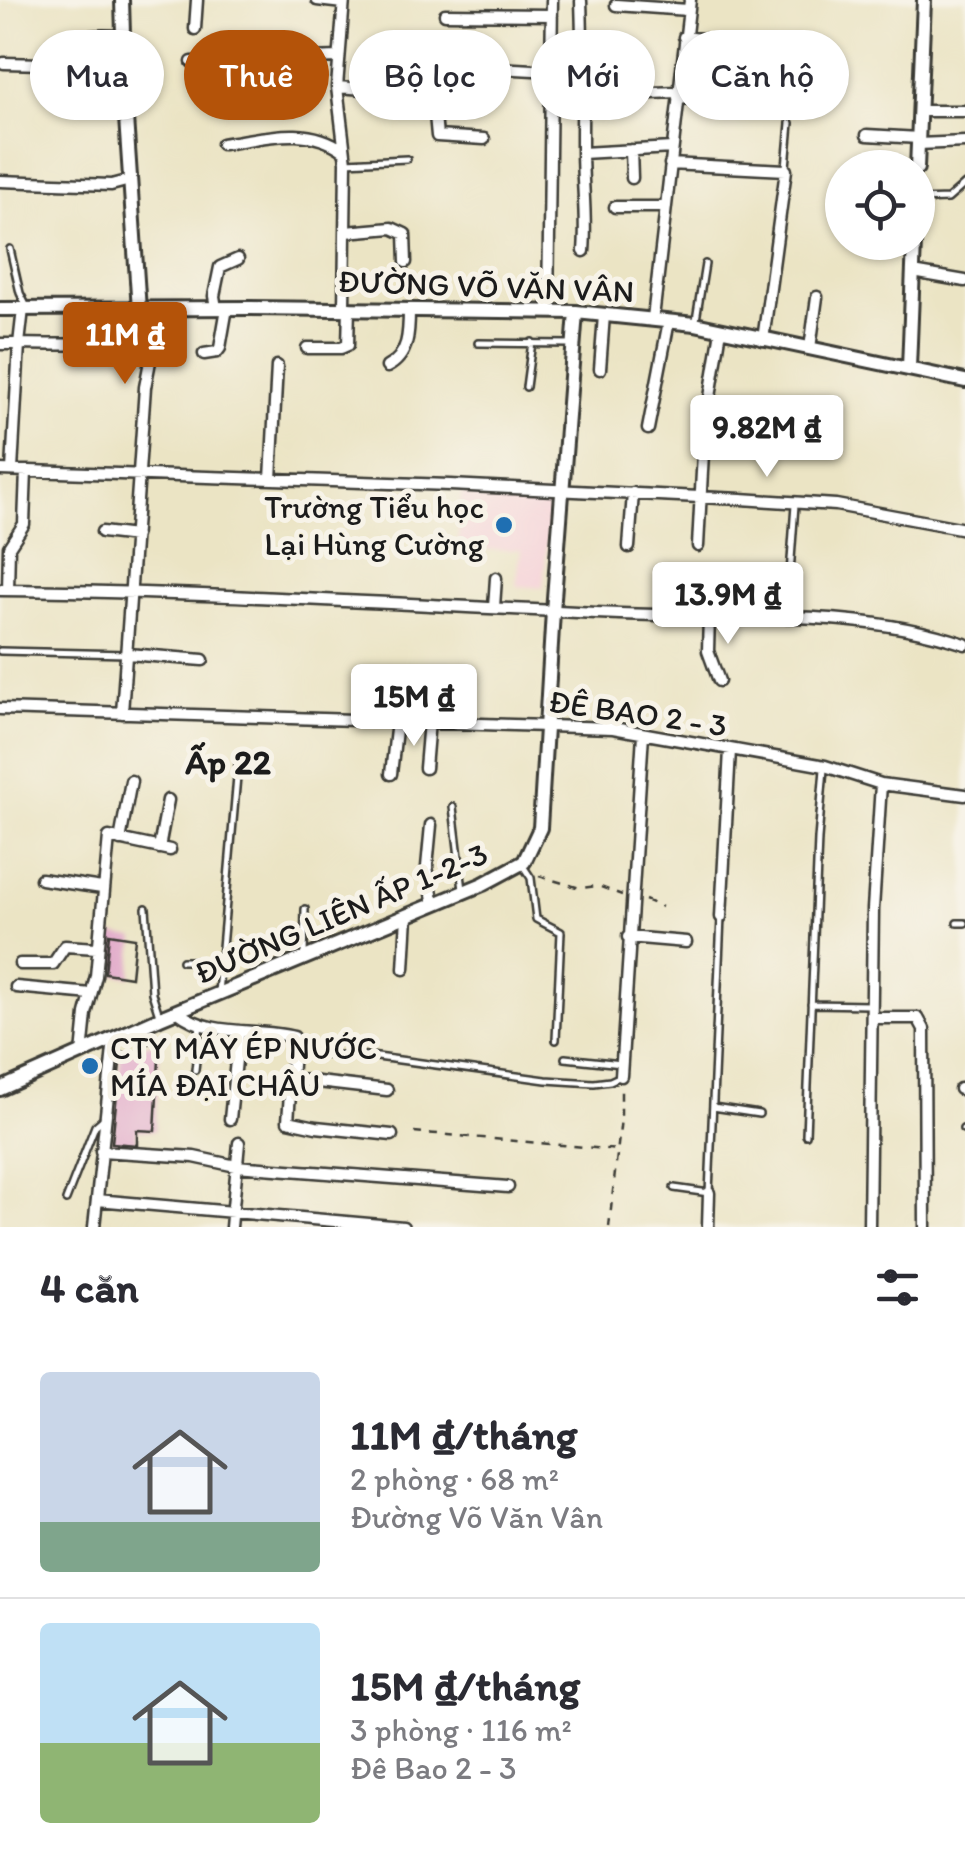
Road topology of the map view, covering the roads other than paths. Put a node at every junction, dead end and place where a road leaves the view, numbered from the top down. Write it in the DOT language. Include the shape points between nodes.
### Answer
graph roads {
  1 [pos="122,0"];
  2 [pos="197,0"];
  3 [pos="317,0"];
  4 [pos="521,0"];
  5 [pos="552,0"];
  6 [pos="580,0"];
  7 [pos="924,0"];
  8 [pos="343,1"];
  9 [pos="616,5"];
  10 [pos="689,5"];
  11 [pos="445,14"];
  12 [pos="519,16"];
  13 [pos="552,16"];
  14 [pos="195,29"];
  15 [pos="123,30"];
  16 [pos="552,30"];
  17 [pos="685,30"];
  18 [pos="329,58"];
  19 [pos="339,58"];
  20 [pos="4,63"];
  21 [pos="30,64"];
  22 [pos="337,87"];
  23 [pos="349,88"];
  24 [pos="920,111"];
  25 [pos="965,111"];
  26 [pos="127,120"];
  27 [pos="435,120"];
  28 [pos="551,120"];
  29 [pos="675,120"];
  30 [pos="790,123"];
  31 [pos="867,135"];
  32 [pos="484,139"];
  33 [pos="918,141"];
  34 [pos="965,142"];
  35 [pos="222,144"];
  36 [pos="672,148"];
  37 [pos="631,150"];
  38 [pos="918,150"];
  39 [pos="582,152"];
  40 [pos="345,157"];
  41 [pos="407,159"];
  42 [pos="670,164"];
  43 [pos="786,170"];
  44 [pos="632,178"];
  45 [pos="130,180"];
  46 [pos="0,182"];
  47 [pos="965,184"];
  48 [pos="935,199"];
  49 [pos="616,206"];
  50 [pos="666,207"];
  51 [pos="346,232"];
  52 [pos="10,249"];
  53 [pos="584,251"];
  54 [pos="238,259"];
  55 [pos="913,260"];
  56 [pos="406,262"];
  57 [pos="705,264"];
  58 [pos="913,272"];
  59 [pos="965,280"];
  60 [pos="817,297"];
  61 [pos="221,308"];
  62 [pos="346,308"];
  63 [pos="0,309"];
  64 [pos="26,309"];
  65 [pos="139,310"];
  66 [pos="409,310"];
  67 [pos="169,311"];
  68 [pos="548,311"];
  69 [pos="576,312"];
  70 [pos="604,314"];
  71 [pos="653,318"];
  72 [pos="669,321"];
  73 [pos="696,324"];
  74 [pos="722,330"];
  75 [pos="763,340"];
  76 [pos="478,342"];
  77 [pos="532,342"];
  78 [pos="0,344"];
  79 [pos="19,344"];
  80 [pos="574,345"];
  81 [pos="153,346"];
  82 [pos="308,348"];
  83 [pos="810,348"];
  84 [pos="204,354"];
  85 [pos="277,366"];
  86 [pos="387,367"];
  87 [pos="909,368"];
  88 [pos="600,369"];
  89 [pos="964,376"];
  90 [pos="526,388"];
  91 [pos="648,429"];
  92 [pos="6,470"];
  93 [pos="26,470"];
  94 [pos="140,474"];
  95 [pos="271,479"];
  96 [pos="562,492"];
  97 [pos="633,493"];
  98 [pos="702,497"];
  99 [pos="795,502"];
  100 [pos="965,529"];
  101 [pos="102,532"];
  102 [pos="135,536"];
  103 [pos="629,546"];
  104 [pos="698,546"];
  105 [pos="496,578"];
  106 [pos="4,590"];
  107 [pos="131,592"];
  108 [pos="494,606"];
  109 [pos="553,611"];
  110 [pos="709,616"];
  111 [pos="787,617"];
  112 [pos="965,644"];
  113 [pos="0,651"];
  114 [pos="128,654"];
  115 [pos="203,660"];
  116 [pos="396,668"];
  117 [pos="719,681"];
  118 [pos="0,708"];
  119 [pos="122,713"];
  120 [pos="397,721"];
  121 [pos="429,722"];
  122 [pos="547,724"];
  123 [pos="643,734"];
  124 [pos="730,750"];
  125 [pos="238,765"];
  126 [pos="825,766"];
  127 [pos="425,768"];
  128 [pos="391,774"];
  129 [pos="132,780"];
  130 [pos="881,784"];
  131 [pos="965,795"];
  132 [pos="168,800"];
  133 [pos="453,807"];
  134 [pos="430,824"];
  135 [pos="120,840"];
  136 [pos="522,864"];
  137 [pos="41,878"];
  138 [pos="102,888"];
  139 [pos="463,892"];
  140 [pos="434,905"];
  141 [pos="146,908"];
  142 [pos="305,909"];
  143 [pos="407,916"];
  144 [pos="722,917"];
  145 [pos="965,923"];
  146 [pos="957,924"];
  147 [pos="628,937"];
  148 [pos="686,942"];
  149 [pos="97,948"];
  150 [pos="304,959"];
  151 [pos="182,961"];
  152 [pos="219,961"];
  153 [pos="20,964"];
  154 [pos="404,969"];
  155 [pos="16,987"];
  156 [pos="91,994"];
  157 [pos="218,996"];
  158 [pos="810,1004"];
  159 [pos="874,1006"];
  160 [pos="178,1012"];
  161 [pos="160,1018"];
  162 [pos="872,1018"];
  163 [pos="200,1024"];
  164 [pos="239,1031"];
  165 [pos="114,1039"];
  166 [pos="556,1040"];
  167 [pos="82,1054"];
  168 [pos="294,1054"];
  169 [pos="565,1058"];
  170 [pos="195,1070"];
  171 [pos="621,1070"];
  172 [pos="292,1079"];
  173 [pos="0,1089"];
  174 [pos="386,1090"];
  175 [pos="713,1107"];
  176 [pos="759,1114"];
  177 [pos="104,1119"];
  178 [pos="230,1119"];
  179 [pos="392,1135"];
  180 [pos="806,1135"];
  181 [pos="239,1143"];
  182 [pos="101,1151"];
  183 [pos="236,1166"];
  184 [pos="508,1188"];
  185 [pos="674,1188"];
  186 [pos="710,1193"];
  187 [pos="66,1200"];
  188 [pos="97,1200"];
  189 [pos="232,1211"];
  190 [pos="350,1225"];
  191 [pos="94,1227"];
  192 [pos="231,1227"];
  193 [pos="404,1227"];
  194 [pos="708,1227"];
  195 [pos="869,1227"];
  196 [pos="925,1227"];
  1 -- 15 [label="street"];
  2 -- 14 [label="street"];
  3 -- 8 [label="street"];
  4 -- 12 [label="street"];
  5 -- 13 [label="street"];
  6 -- 39 [label="street"];
  7 -- 24 [label="street"];
  8 -- 19 [label="street"];
  9 -- 10 [label="street"];
  10 -- 17 [label="street"];
  11 -- 12 [label="street"];
  12 -- 13 [label="street"];
  13 -- 16 [label="street"];
  18 -- 19 [label="street"];
  19 -- 22 [label="street"];
  20 -- 21 [label="street"];
  22 -- 23 [label="street"];
  22 -- 40 [label="street"];
  24 -- 25 [label="street"];
  24 -- 33 [label="street"];
  26 -- 45 [label="street"];
  27 -- 32 [label="street" via="437,136"];
  28 -- 68 [label="street"];
  29 -- 36 [label="street"];
  30 -- 43 [label="lane"];
  31 -- 33 [label="street"];
  33 -- 34 [label="street"];
  33 -- 38 [label="street"];
  35 -- 40 [label="street" via="306,134 327,139"];
  36 -- 37 [label="street"];
  36 -- 42 [label="street"];
  37 -- 39 [label="street"];
  37 -- 44 [label="street"];
  39 -- 53 [label="street"];
  40 -- 41 [label="lane"];
  40 -- 51 [label="street"];
  42 -- 43 [label="street"];
  42 -- 50 [label="street"];
  43 -- 75 [label="street"];
  45 -- 46 [label="street"];
  45 -- 65 [label="street"];
  47 -- 48 [label="lane" via="948,199"];
  49 -- 50 [label="street"];
  50 -- 71 [label="street"];
  51 -- 56 [label="street" via="392,228 405,234"];
  51 -- 62 [label="street"];
  52 -- 64 [label="lane"];
  54 -- 61 [label="street" via="220,267 214,296"];
  55 -- 58 [label="street"];
  57 -- 73 [label="lane"];
  58 -- 59 [label="street"];
  58 -- 87 [label="street"];
  60 -- 83 [label="street"];
  61 -- 62 [label="street, ĐƯỜNG VÕ VĂN VÂN"];
  61 -- 67 [label="street, ĐƯỜNG VÕ VĂN VÂN"];
  61 -- 84 [label="street" via="220,348"];
  62 -- 66 [label="street, ĐƯỜNG VÕ VĂN VÂN"];
  62 -- 82 [label="street" via="348,344"];
  63 -- 64 [label="street, ĐƯỜNG VÕ VĂN VÂN"];
  64 -- 65 [label="street, ĐƯỜNG VÕ VĂN VÂN"];
  64 -- 79 [label="street"];
  65 -- 67 [label="street, ĐƯỜNG VÕ VĂN VÂN"];
  66 -- 68 [label="street, ĐƯỜNG VÕ VĂN VÂN"];
  66 -- 86 [label="street" via="401,358"];
  67 -- 81 [label="street" via="168,344"];
  68 -- 69 [label="street, ĐƯỜNG VÕ VĂN VÂN"];
  69 -- 70 [label="street, ĐƯỜNG VÕ VĂN VÂN"];
  69 -- 80 [label="street, ĐƯỜNG LIÊN ẤP 1-2-3"];
  70 -- 71 [label="street, ĐƯỜNG VÕ VĂN VÂN"];
  70 -- 88 [label="street"];
  71 -- 72 [label="street, ĐƯỜNG VÕ VĂN VÂN"];
  72 -- 73 [label="street, ĐƯỜNG VÕ VĂN VÂN"];
  72 -- 91 [label="street"];
  73 -- 74 [label="street, ĐƯỜNG VÕ VĂN VÂN"];
  74 -- 75 [label="street, ĐƯỜNG VÕ VĂN VÂN"];
  74 -- 98 [label="street" via="704,434"];
  75 -- 83 [label="street, ĐƯỜNG VÕ VĂN VÂN"];
  76 -- 77 [label="lane"];
  77 -- 80 [label="lane"];
  77 -- 90 [label="lane"];
  78 -- 79 [label="street"];
  79 -- 81 [label="street"];
  79 -- 92 [label="street"];
  80 -- 96 [label="street, ĐƯỜNG LIÊN ẤP 1-2-3"];
  81 -- 94 [label="street"];
  83 -- 87 [label="street, ĐƯỜNG VÕ VĂN VÂN"];
  85 -- 95 [label="street"];
  87 -- 89 [label="street, ĐƯỜNG VÕ VĂN VÂN"];
  92 -- 93 [label="street"];
  93 -- 94 [label="street"];
  93 -- 106 [label="street" via="24,524 8,547"];
  94 -- 95 [label="street"];
  94 -- 102 [label="street"];
  95 -- 96 [label="street"];
  96 -- 97 [label="street"];
  96 -- 109 [label="street, ĐƯỜNG LIÊN ẤP 1-2-3"];
  97 -- 98 [label="street"];
  97 -- 103 [label="street"];
  98 -- 99 [label="street"];
  98 -- 104 [label="street"];
  99 -- 100 [label="street"];
  99 -- 111 [label="lane"];
  101 -- 102 [label="street"];
  102 -- 107 [label="street"];
  105 -- 108 [label="street"];
  106 -- 107 [label="street"];
  107 -- 108 [label="street"];
  107 -- 114 [label="street"];
  108 -- 109 [label="street"];
  109 -- 110 [label="street"];
  109 -- 122 [label="street, ĐƯỜNG LIÊN ẤP 1-2-3"];
  110 -- 111 [label="street"];
  110 -- 117 [label="street" via="708,651"];
  111 -- 112 [label="street" via="892,626"];
  113 -- 114 [label="lane"];
  114 -- 115 [label="street"];
  114 -- 119 [label="street"];
  116 -- 120 [label="street"];
  118 -- 119 [label="street, ĐÊ BAO 2 - 3"];
  119 -- 120 [label="street, ĐÊ BAO 2 - 3"];
  120 -- 121 [label="street, ĐÊ BAO 2 - 3"];
  120 -- 128 [label="street"];
  121 -- 122 [label="street, ĐÊ BAO 2 - 3"];
  121 -- 127 [label="street"];
  122 -- 123 [label="street, ĐÊ BAO 2 - 3"];
  122 -- 136 [label="street, ĐƯỜNG LIÊN ẤP 1-2-3" via="540,828"];
  123 -- 124 [label="street, ĐÊ BAO 2 - 3"];
  123 -- 147 [label="street"];
  124 -- 126 [label="street, ĐÊ BAO 2 - 3"];
  124 -- 144 [label="street"];
  125 -- 152 [label="lane"];
  126 -- 130 [label="street, ĐÊ BAO 2 - 3"];
  126 -- 158 [label="lane"];
  129 -- 135 [label="street"];
  130 -- 131 [label="street, ĐÊ BAO 2 - 3"];
  130 -- 159 [label="street"];
  132 -- 135 [label="street" via="164,849"];
  133 -- 139 [label="lane"];
  134 -- 140 [label="street"];
  135 -- 138 [label="street" via="109,837 106,844"];
  136 -- 139 [label="street, ĐƯỜNG LIÊN ẤP 1-2-3"];
  136 -- 166 [label="lane" via="531,878 536,919 562,936"];
  137 -- 138 [label="street"];
  138 -- 149 [label="street"];
  139 -- 140 [label="street, ĐƯỜNG LIÊN ẤP 1-2-3"];
  140 -- 143 [label="street, ĐƯỜNG LIÊN ẤP 1-2-3"];
  141 -- 161 [label="lane"];
  142 -- 150 [label="lane"];
  143 -- 150 [label="street, ĐƯỜNG LIÊN ẤP 1-2-3"];
  143 -- 154 [label="street"];
  144 -- 175 [label="lane"];
  145 -- 146 [label="lane"];
  147 -- 148 [label="street"];
  147 -- 171 [label="street"];
  149 -- 153 [label="street" via="65,946 53,964"];
  149 -- 156 [label="street"];
  150 -- 157 [label="street, ĐƯỜNG LIÊN ẤP 1-2-3"];
  151 -- 152 [label="lane"];
  152 -- 157 [label="lane"];
  155 -- 156 [label="street"];
  156 -- 167 [label="street"];
  157 -- 160 [label="street, ĐƯỜNG LIÊN ẤP 1-2-3"];
  158 -- 159 [label="lane"];
  158 -- 180 [label="lane"];
  159 -- 162 [label="street"];
  160 -- 161 [label="street, ĐƯỜNG LIÊN ẤP 1-2-3"];
  160 -- 163 [label="street"];
  161 -- 165 [label="street, ĐƯỜNG LIÊN ẤP 1-2-3"];
  162 -- 195 [label="street"];
  162 -- 196 [label="street" via="918,1018 924,1029"];
  163 -- 164 [label="street"];
  163 -- 170 [label="lane"];
  164 -- 168 [label="street" via="294,1037"];
  164 -- 178 [label="street"];
  165 -- 167 [label="street, ĐƯỜNG LIÊN ẤP 1-2-3"];
  165 -- 177 [label="street"];
  167 -- 173 [label="street, ĐƯỜNG LIÊN ẤP 1-2-3"];
  168 -- 171 [label="lane" via="370,1056 594,1083 610,1081"];
  168 -- 172 [label="street"];
  169 -- 171 [label="lane"];
  172 -- 174 [label="street"];
  172 -- 179 [label="street" via="288,1121"];
  175 -- 176 [label="lane"];
  175 -- 186 [label="lane"];
  177 -- 182 [label="street"];
  177 -- 187 [label="lane" via="94,1126"];
  181 -- 183 [label="street"];
  182 -- 183 [label="street"];
  182 -- 188 [label="street"];
  183 -- 184 [label="street"];
  183 -- 189 [label="street"];
  185 -- 186 [label="lane"];
  186 -- 194 [label="street"];
  188 -- 189 [label="street"];
  188 -- 191 [label="street"];
  189 -- 190 [label="street"];
  189 -- 192 [label="street"];
  190 -- 193 [label="street"];
}
